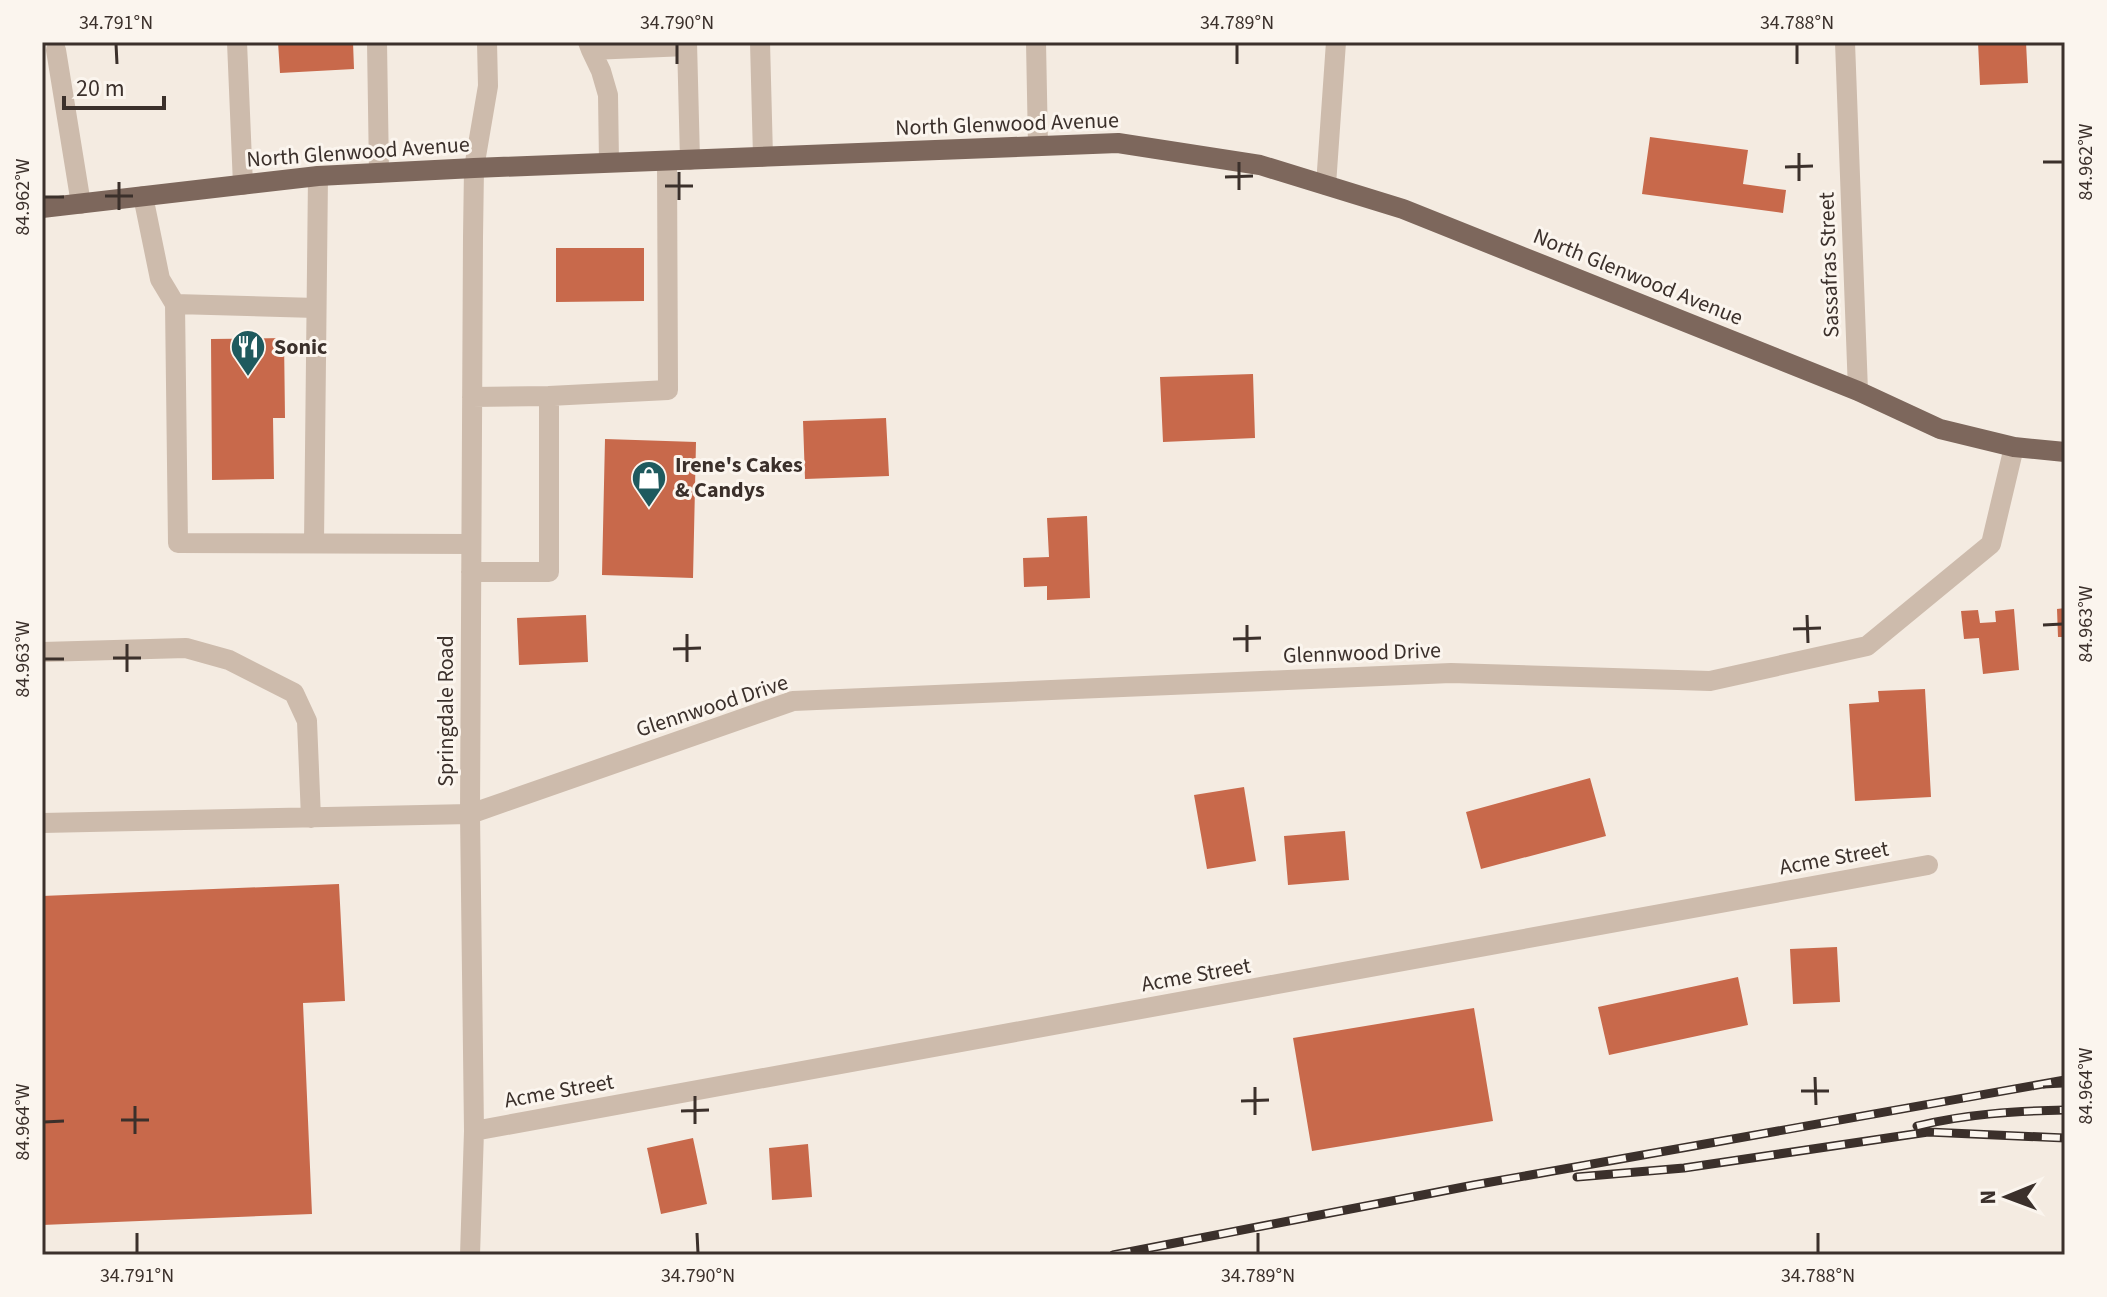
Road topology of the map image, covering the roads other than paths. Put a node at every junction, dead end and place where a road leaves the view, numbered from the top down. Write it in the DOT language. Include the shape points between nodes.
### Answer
graph roads {
  1 [pos="237,42"];
  2 [pos="377,42"];
  3 [pos="487,42"];
  4 [pos="760,42"];
  5 [pos="1036,42"];
  6 [pos="1336,42"];
  7 [pos="1845,42"];
  8 [pos="687,44"];
  9 [pos="590,46"];
  10 [pos="56,47"];
  11 [pos="1038,146"];
  12 [pos="763,157"];
  13 [pos="690,160"];
  14 [pos="667,161"];
  15 [pos="609,162"];
  16 [pos="474,168"];
  17 [pos="379,173"];
  18 [pos="318,176"];
  19 [pos="243,185"];
  20 [pos="1326,185"];
  21 [pos="143,196"];
  22 [pos="81,204"];
  23 [pos="42,208"];
  24 [pos="175,304"];
  25 [pos="316,308"];
  26 [pos="1858,391"];
  27 [pos="549,396"];
  28 [pos="472,397"];
  29 [pos="2014,447"];
  30 [pos="2065,452"];
  31 [pos="314,543"];
  32 [pos="471,544"];
  33 [pos="471,572"];
  34 [pos="42,652"];
  35 [pos="470,814"];
  36 [pos="311,818"];
  37 [pos="42,823"];
  38 [pos="1928,865"];
  39 [pos="474,1131"];
  40 [pos="470,1255"];
  1 -- 19 [label="street"];
  2 -- 17 [label="street"];
  3 -- 16 [label="street, Springdale Road" via="488,86"];
  4 -- 12 [label="street"];
  5 -- 11 [label="street"];
  6 -- 20 [label="street"];
  7 -- 26 [label="street, Sassafras Street"];
  8 -- 9 [label="street"];
  8 -- 13 [label="street"];
  9 -- 15 [label="street" via="608,95"];
  10 -- 22 [label="street"];
  11 -- 12 [label="main road, North Glenwood Avenue"];
  11 -- 20 [label="main road, North Glenwood Avenue" via="1118,143 1260,165"];
  12 -- 13 [label="main road, North Glenwood Avenue"];
  13 -- 14 [label="main road, North Glenwood Avenue"];
  14 -- 15 [label="main road, North Glenwood Avenue"];
  14 -- 27 [label="street" via="668,390"];
  15 -- 16 [label="main road, North Glenwood Avenue"];
  16 -- 17 [label="main road, North Glenwood Avenue"];
  16 -- 28 [label="street, Springdale Road"];
  17 -- 18 [label="main road, North Glenwood Avenue"];
  18 -- 19 [label="main road, North Glenwood Avenue"];
  18 -- 25 [label="street"];
  19 -- 21 [label="main road, North Glenwood Avenue"];
  20 -- 26 [label="main road, North Glenwood Avenue" via="1403,209"];
  21 -- 22 [label="main road, North Glenwood Avenue"];
  21 -- 24 [label="street" via="160,279"];
  22 -- 23 [label="main road, North Glenwood Avenue"];
  24 -- 25 [label="street"];
  24 -- 31 [label="street" via="178,543"];
  25 -- 31 [label="street"];
  26 -- 29 [label="main road, North Glenwood Avenue" via="1940,429"];
  27 -- 28 [label="street"];
  27 -- 33 [label="street" via="549,572"];
  28 -- 32 [label="street, Springdale Road"];
  29 -- 30 [label="main road, North Glenwood Avenue"];
  29 -- 35 [label="street, Glennwood Drive" via="1991,544 1867,646 1710,681 1451,673 793,701"];
  31 -- 32 [label="street"];
  32 -- 33 [label="street, Springdale Road"];
  33 -- 35 [label="street, Springdale Road"];
  34 -- 36 [label="street" via="186,648 229,660 294,693 307,721"];
  35 -- 36 [label="street, Glennwood Drive"];
  35 -- 39 [label="street, Springdale Road"];
  36 -- 37 [label="street, Glennwood Drive"];
  38 -- 39 [label="street, Acme Street"];
  39 -- 40 [label="street, Springdale Road"];
}
